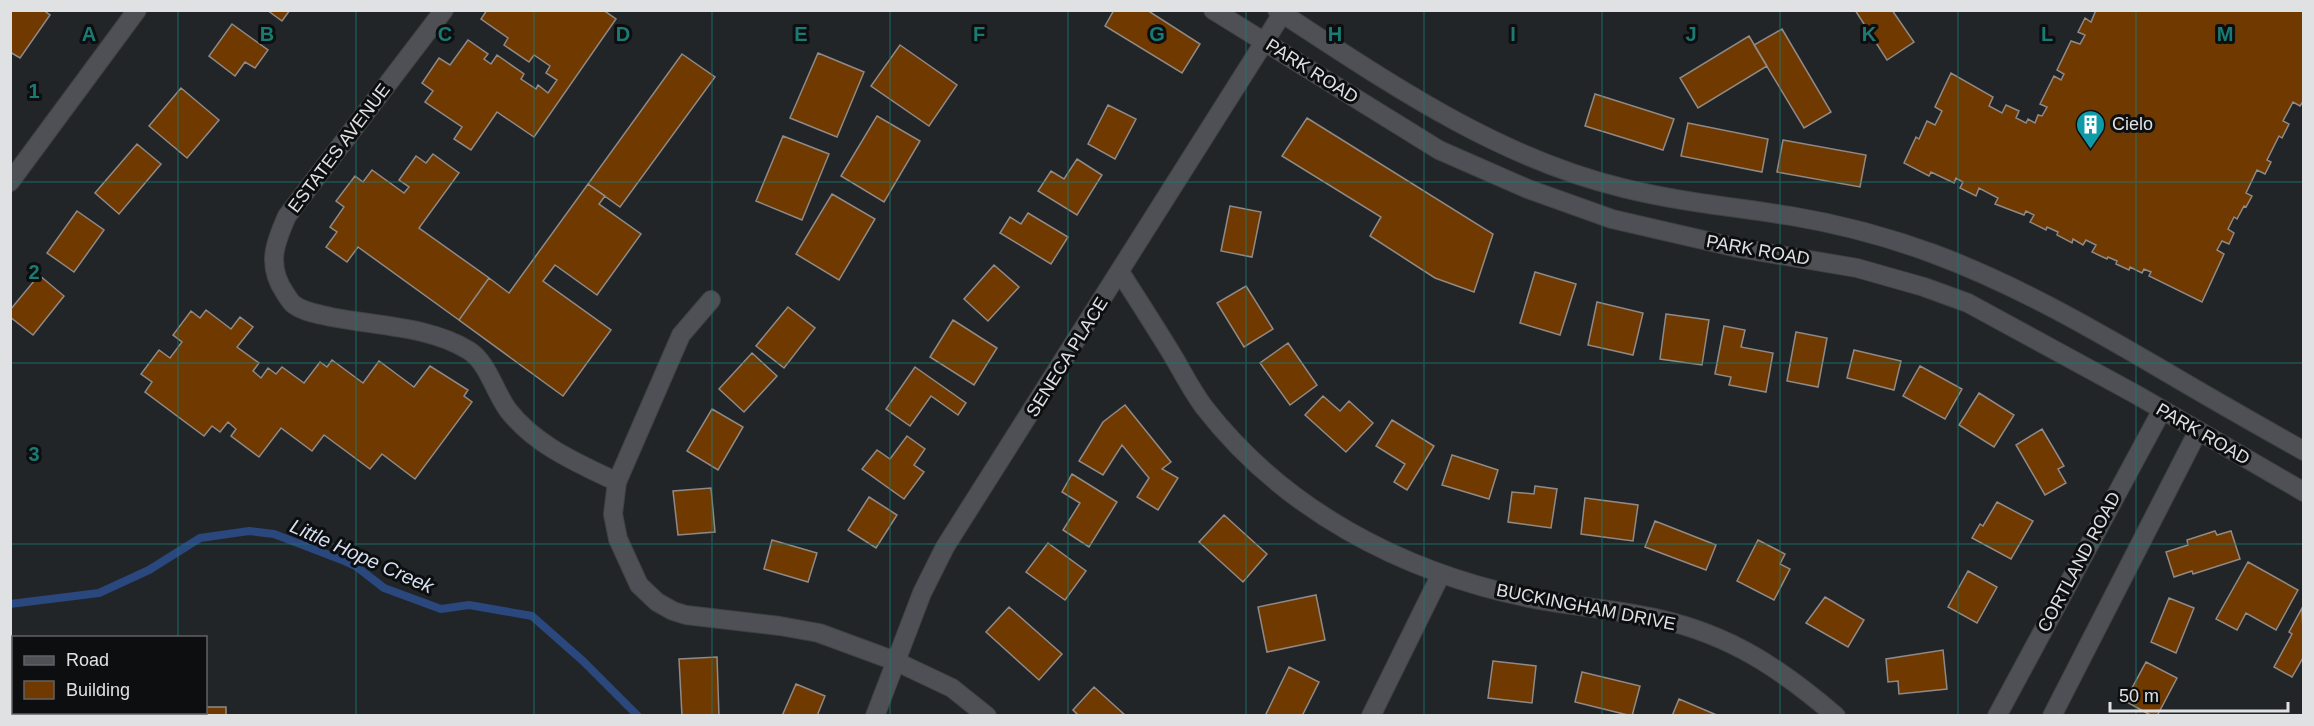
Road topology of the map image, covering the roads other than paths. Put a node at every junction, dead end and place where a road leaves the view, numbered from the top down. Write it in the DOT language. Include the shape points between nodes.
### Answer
graph roads {
  1 [pos="137,10"];
  2 [pos="444,10"];
  3 [pos="1213,10"];
  4 [pos="1281,12"];
  5 [pos="1264,41"];
  6 [pos="10,182"];
  7 [pos="1120,272"];
  8 [pos="711,300"];
  9 [pos="2162,410"];
  10 [pos="2198,431"];
  11 [pos="2304,451"];
  12 [pos="617,482"];
  13 [pos="2304,492"];
  14 [pos="1441,574"];
  15 [pos="895,661"];
  16 [pos="874,716"];
  17 [pos="987,716"];
  18 [pos="1371,716"];
  19 [pos="1836,716"];
  20 [pos="1997,716"];
  21 [pos="2052,716"];
  1 -- 6 [label="street"];
  2 -- 12 [label="street, ESTATES AVENUE" via="287,216 277,239 273,267 292,304 310,313 423,333 470,351 522,424 554,451"];
  3 -- 5 [label="street, PARK ROAD"];
  4 -- 5 [label="street, SENECA PLACE"];
  4 -- 11 [label="street, PARK ROAD" via="1431,109 1492,141 1555,167 1621,188 1688,202 1793,216 1854,229 1972,268 2051,306"];
  5 -- 7 [label="street, SENECA PLACE"];
  5 -- 9 [label="street, PARK ROAD" via="1439,150 1528,189 1612,219 1738,248 1857,268 1924,287 1968,303"];
  7 -- 14 [label="street, BUCKINGHAM DRIVE" via="1203,405 1278,484 1324,518 1375,547"];
  7 -- 15 [label="street, SENECA PLACE" via="945,547"];
  8 -- 12 [label="street" via="681,335"];
  9 -- 10 [label="street, PARK ROAD"];
  9 -- 20 [label="street, CORTLAND ROAD"];
  10 -- 13 [label="street, PARK ROAD"];
  10 -- 21 [label="street"];
  12 -- 15 [label="street" via="613,513 618,540 639,585 657,602 686,615 819,633"];
  14 -- 18 [label="street"];
  14 -- 19 [label="street, BUCKINGHAM DRIVE" via="1528,598 1659,619 1711,634 1797,682"];
  15 -- 16 [label="street, SENECA PLACE"];
  15 -- 17 [label="street" via="952,688"];
}
